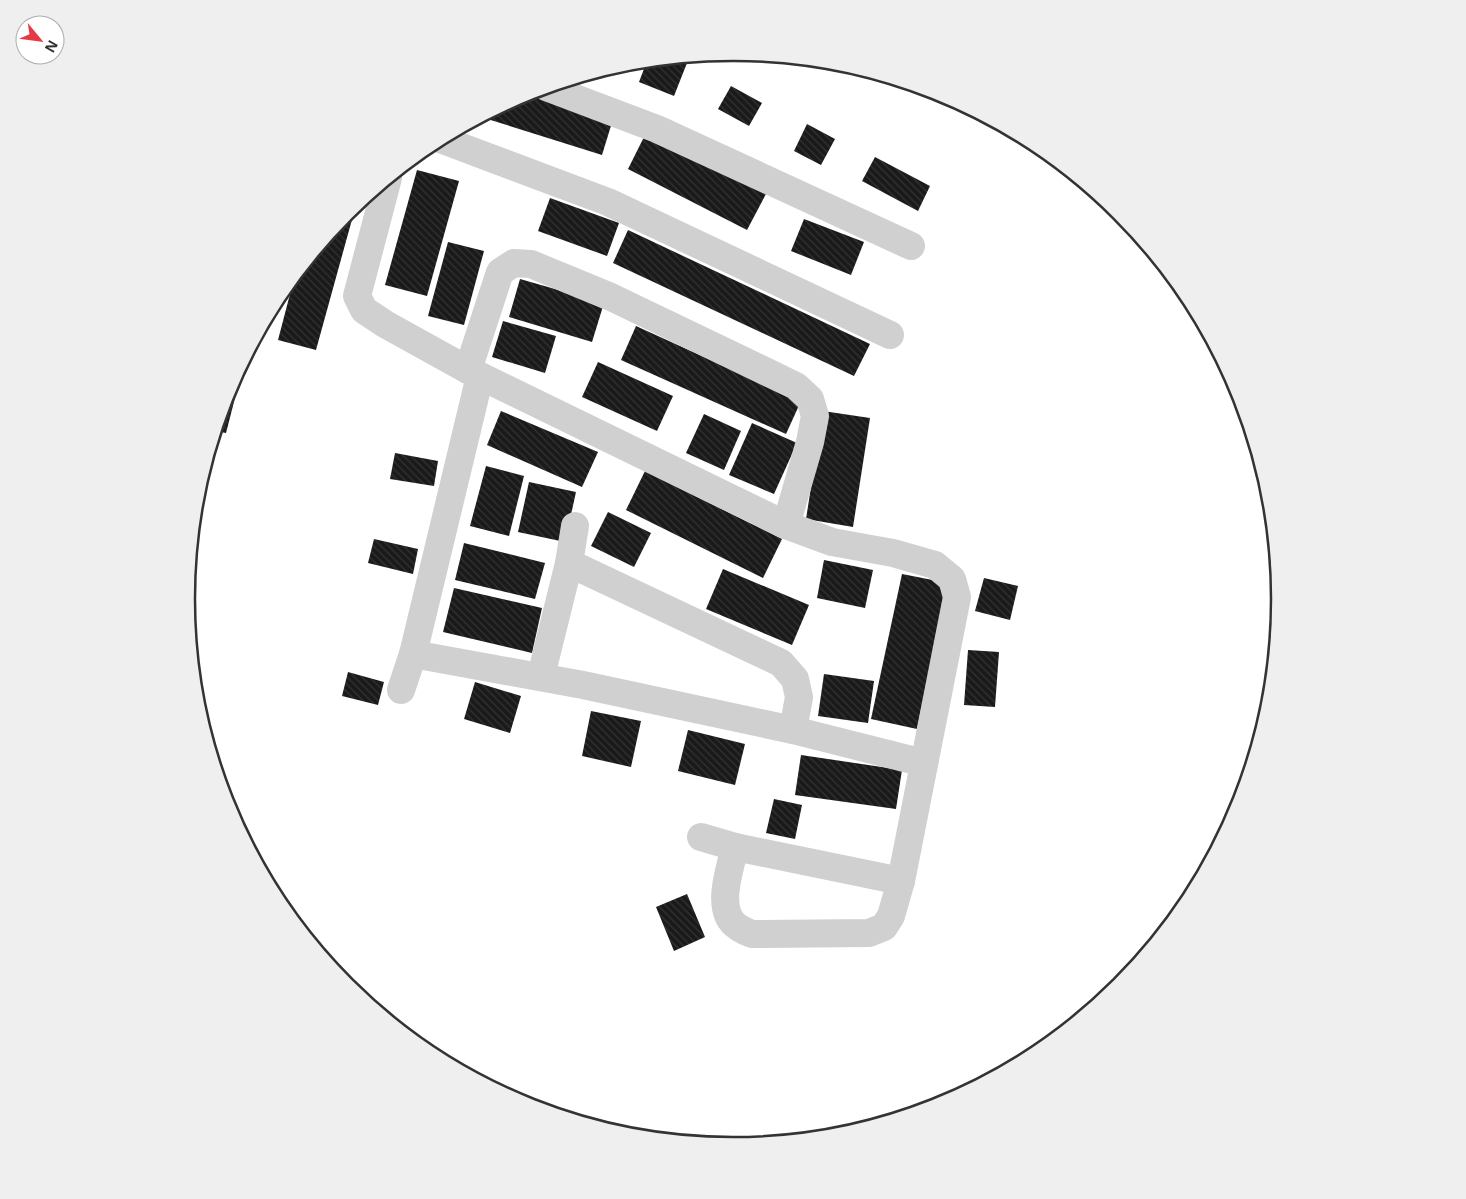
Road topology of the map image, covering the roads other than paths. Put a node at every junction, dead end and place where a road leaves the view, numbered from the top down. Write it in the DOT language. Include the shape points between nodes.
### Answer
graph roads {
  1 [pos="557,91"];
  2 [pos="449,142"];
  3 [pos="385,189"];
  4 [pos="911,246"];
  5 [pos="890,335"];
  6 [pos="474,373"];
  7 [pos="786,525"];
  8 [pos="575,526"];
  9 [pos="568,563"];
  10 [pos="413,654"];
  11 [pos="541,676"];
  12 [pos="401,690"];
  13 [pos="793,730"];
  14 [pos="924,763"];
  15 [pos="701,837"];
  16 [pos="734,846"];
  17 [pos="901,881"];
  1 -- 4 [label="street" via="657,129"];
  2 -- 5 [label="street" via="608,202"];
  3 -- 6 [label="street" via="357,296 364,310 385,324"];
  6 -- 7 [label="street"];
  6 -- 7 [label="street" via="500,272 514,262 531,264 611,297 796,386 810,399 815,416"];
  6 -- 10 [label="street"];
  7 -- 14 [label="street" via="832,542 935,565 952,579 957,597"];
  8 -- 9 [label="street"];
  9 -- 11 [label="street"];
  9 -- 13 [label="street" via="781,663 795,679 799,697"];
  10 -- 11 [label="street"];
  10 -- 12 [label="street"];
  11 -- 13 [label="street"];
  13 -- 14 [label="street"];
  14 -- 17 [label="street"];
  15 -- 16 [label="street"];
  16 -- 17 [label="street"];
  16 -- 17 [label="street" via="725,896 726,913 736,927 752,934 869,933 884,927 891,916"];
}
